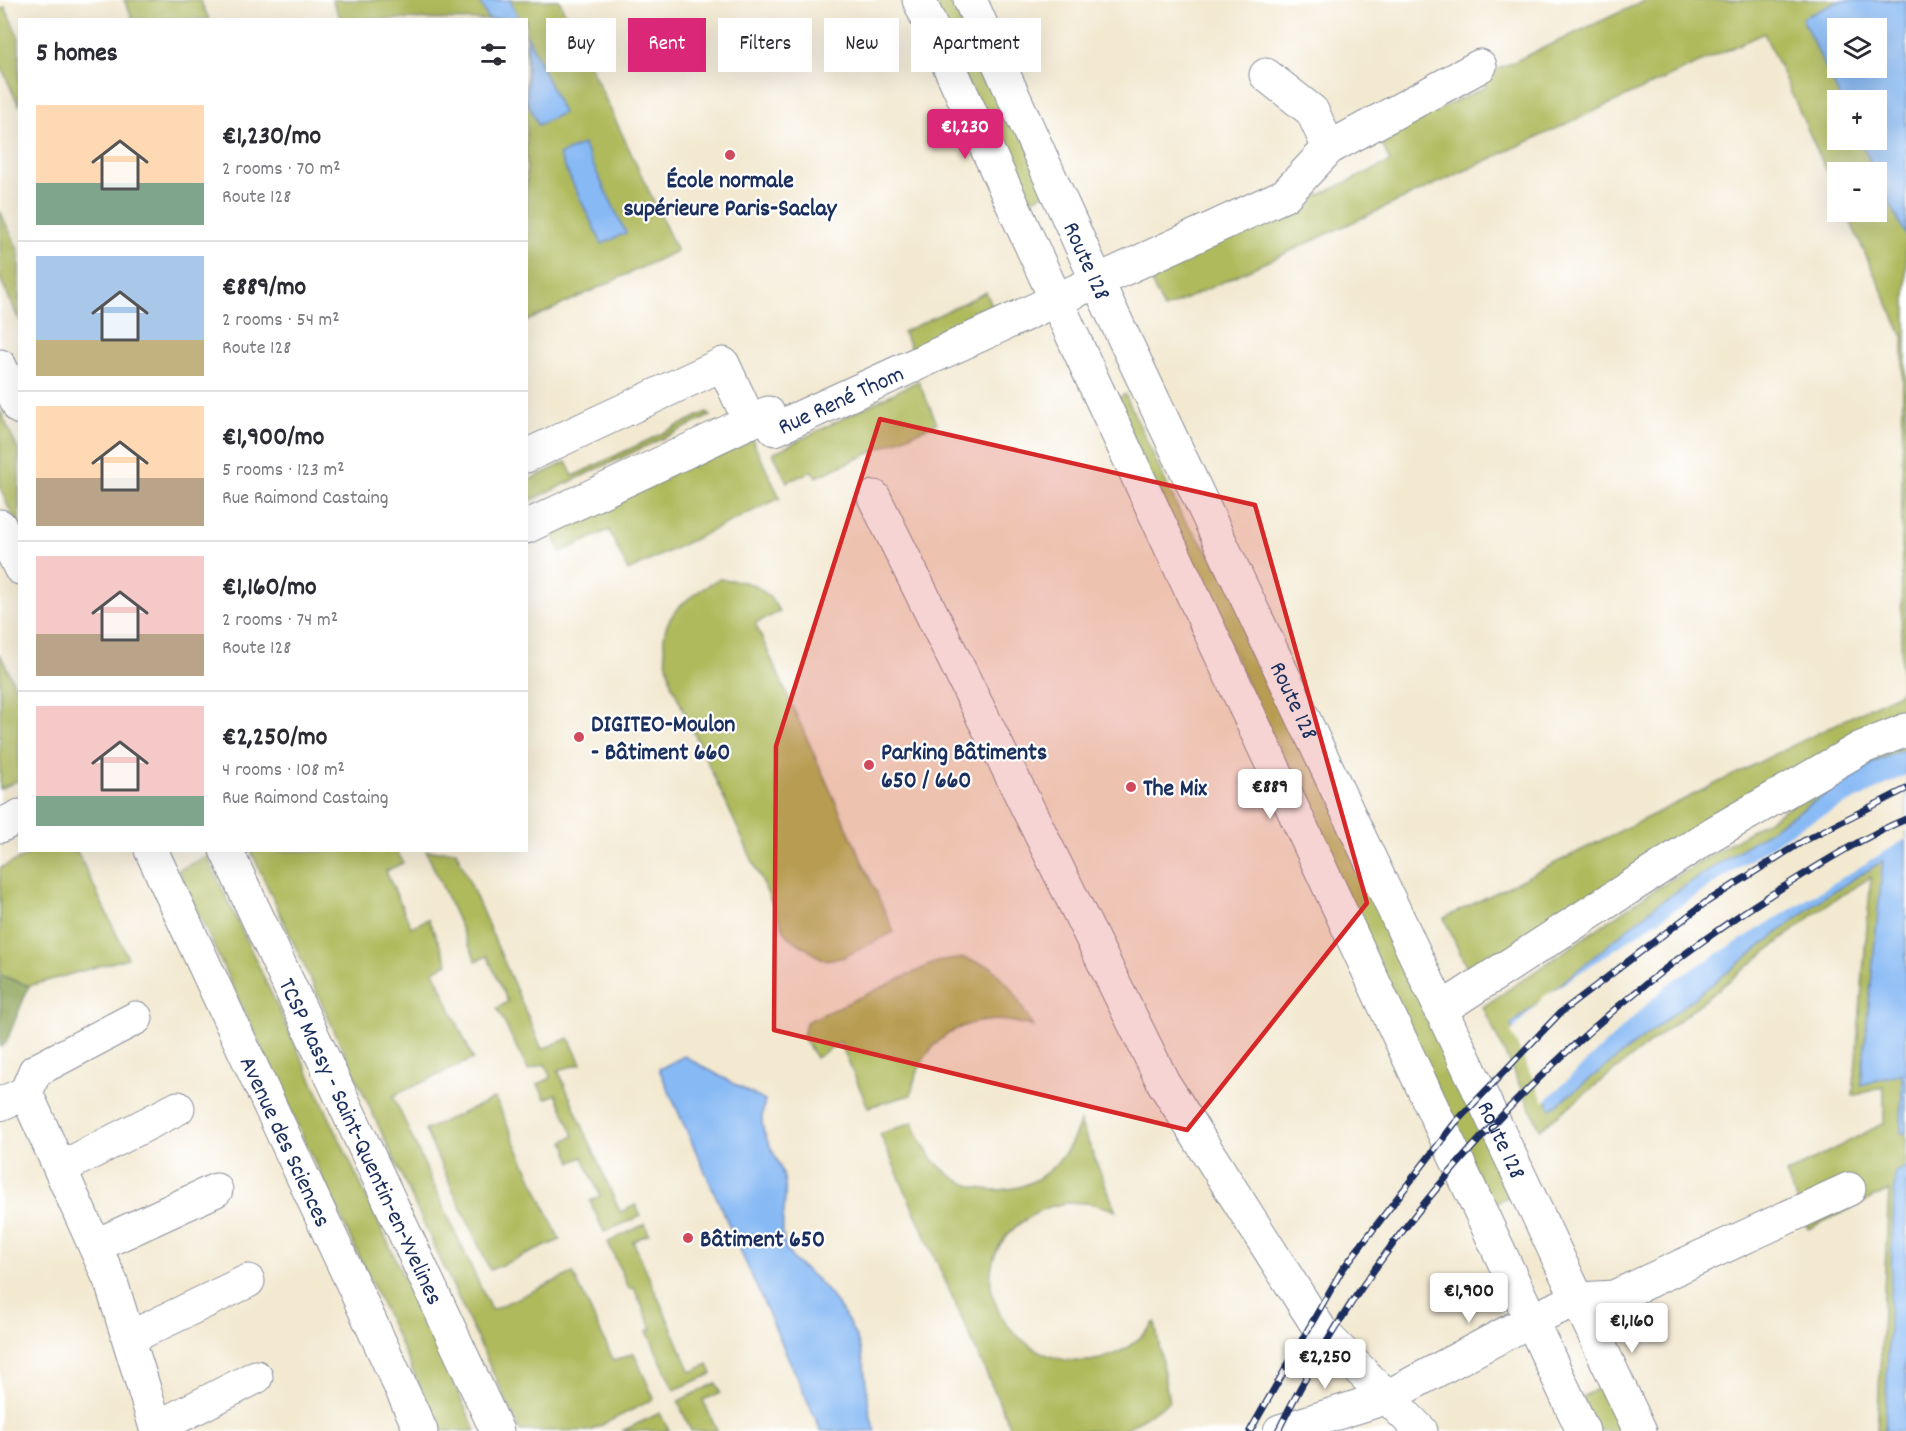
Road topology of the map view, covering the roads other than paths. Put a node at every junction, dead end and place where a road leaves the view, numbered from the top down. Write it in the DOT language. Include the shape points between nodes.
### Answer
graph roads {
  1 [pos="919,0"];
  2 [pos="970,0"];
  3 [pos="1480,66"];
  4 [pos="1266,75"];
  5 [pos="1329,148"];
  6 [pos="1097,280"];
  7 [pos="1056,299"];
  8 [pos="0,366"];
  9 [pos="18,404"];
  10 [pos="750,422"];
  11 [pos="528,455"];
  12 [pos="874,496"];
  13 [pos="0,526"];
  14 [pos="528,526"];
  15 [pos="18,564"];
  16 [pos="1906,730"];
  17 [pos="18,817"];
  18 [pos="0,826"];
  19 [pos="152,852"];
  20 [pos="227,852"];
  21 [pos="1440,1010"];
  22 [pos="136,1018"];
  23 [pos="13,1098"];
  24 [pos="178,1108"];
  25 [pos="61,1168"];
  26 [pos="1849,1189"];
  27 [pos="216,1191"];
  28 [pos="95,1246"];
  29 [pos="248,1281"];
  30 [pos="1578,1299"];
  31 [pos="1531,1320"];
  32 [pos="129,1338"];
  33 [pos="256,1377"];
  34 [pos="1385,1398"];
  35 [pos="157,1429"];
  36 [pos="421,1431"];
  37 [pos="497,1431"];
  38 [pos="1280,1431"];
  39 [pos="1421,1431"];
  40 [pos="1583,1431"];
  41 [pos="1640,1431"];
  1 -- 7 [label="main road, Route 128"];
  2 -- 6 [label="main road, Route 128"];
  3 -- 5 [label="main road, Rue René Thom"];
  4 -- 5 [label="main road" via="1312,111"];
  5 -- 6 [label="main road, Rue René Thom" via="1285,195"];
  6 -- 7 [label="main road, Rue René Thom"];
  6 -- 21 [label="main road, Route 128"];
  7 -- 10 [label="main road, Rue René Thom" via="775,429 768,413"];
  7 -- 31 [label="main road, Route 128"];
  8 -- 9 [label="main road"];
  10 -- 11 [label="main road" via="723,364"];
  10 -- 14 [label="main road, Rue René Thom"];
  12 -- 34 [label="main road" via="1163,1082 1321,1331"];
  13 -- 15 [label="main road"];
  16 -- 21 [label="main road" via="1861,748 1712,834"];
  17 -- 18 [label="main road"];
  19 -- 36 [label="main road, Avenue des Sciences"];
  20 -- 37 [label="main road, TCSP Massy - Saint-Quentin-en-Yvelines"];
  21 -- 30 [label="main road, Route 128"];
  22 -- 23 [label="main road" via="35,1071"];
  23 -- 25 [label="main road"];
  24 -- 25 [label="main road"];
  25 -- 28 [label="main road"];
  26 -- 30 [label="main road" via="1614,1297"];
  27 -- 28 [label="main road"];
  28 -- 32 [label="main road"];
  29 -- 32 [label="main road"];
  30 -- 31 [label="main road"];
  30 -- 41 [label="main road, Route 128"];
  31 -- 34 [label="main road"];
  31 -- 40 [label="main road, Route 128"];
  32 -- 35 [label="main road"];
  33 -- 35 [label="main road"];
  34 -- 38 [label="main road"];
  34 -- 39 [label="main road"];
}
